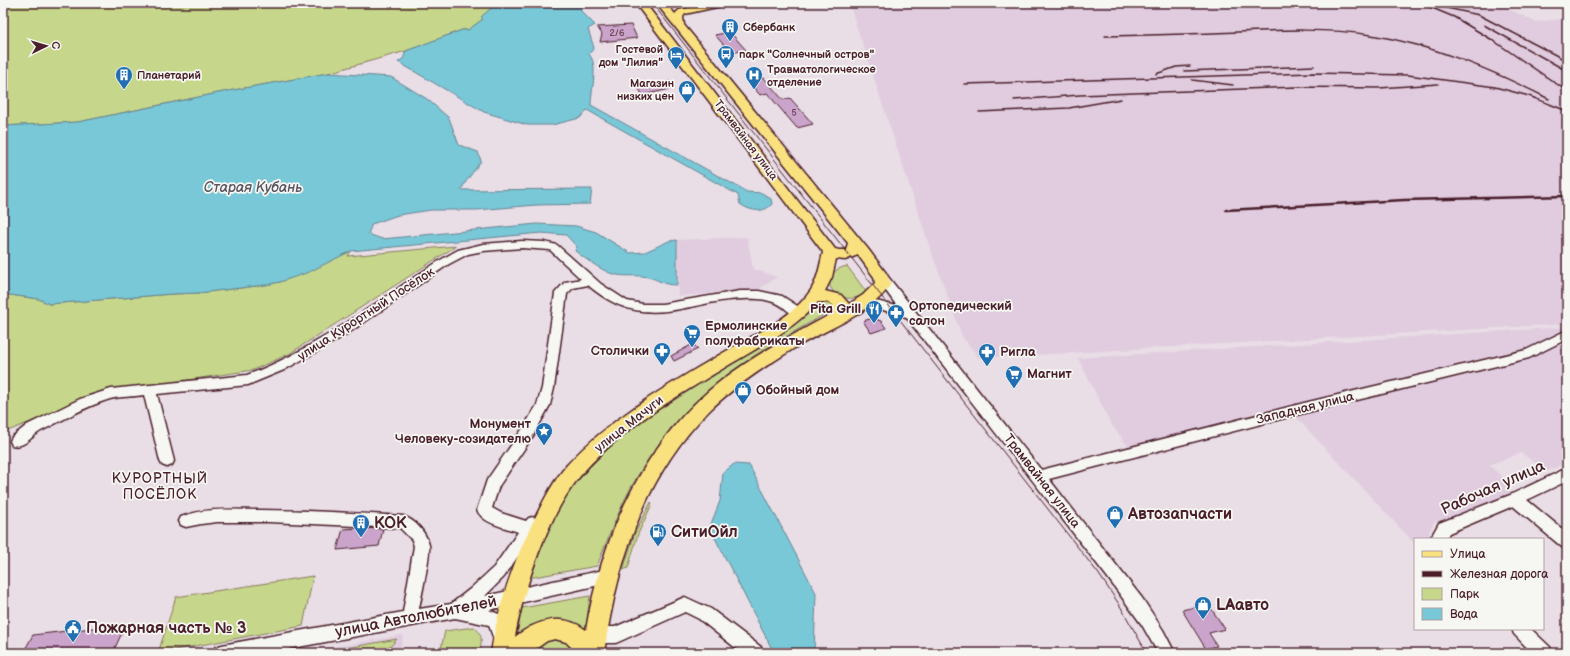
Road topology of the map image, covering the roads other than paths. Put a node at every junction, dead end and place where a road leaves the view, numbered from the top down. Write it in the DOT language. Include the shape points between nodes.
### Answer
graph roads {
  1 [pos="701,3"];
  2 [pos="723,3"];
  3 [pos="664,5"];
  4 [pos="644,8"];
  5 [pos="679,25"];
  6 [pos="855,243"];
  7 [pos="830,252"];
  8 [pos="876,270"];
  9 [pos="825,278"];
  10 [pos="592,281"];
  11 [pos="813,298"];
  12 [pos="864,302"];
  13 [pos="798,312"];
  14 [pos="909,314"];
  15 [pos="841,315"];
  16 [pos="1567,334"];
  17 [pos="149,390"];
  18 [pos="17,441"];
  19 [pos="166,461"];
  20 [pos="1567,474"];
  21 [pos="1039,476"];
  22 [pos="1515,499"];
  23 [pos="554,500"];
  24 [pos="186,521"];
  25 [pos="527,528"];
  26 [pos="1438,538"];
  27 [pos="1567,542"];
  28 [pos="608,576"];
  29 [pos="512,599"];
  30 [pos="452,611"];
  31 [pos="410,618"];
  32 [pos="1521,630"];
  33 [pos="593,647"];
  34 [pos="506,650"];
  35 [pos="222,653"];
  36 [pos="755,653"];
  37 [pos="1167,653"];
  38 [pos="1544,653"];
  1 -- 3 [label="main road"];
  2 -- 5 [label="main road" via="682,12 678,17"];
  3 -- 4 [label="main road"];
  3 -- 5 [label="main road, Трамвайная улица"];
  4 -- 7 [label="main road, Трамвайная улица"];
  5 -- 6 [label="main road, Трамвайная улица"];
  6 -- 7 [label="main road" via="854,251 847,255"];
  6 -- 8 [label="main road, Трамвайная улица"];
  7 -- 9 [label="main road, улица Мачуги"];
  8 -- 9 [label="main road" via="856,262 843,263 830,270"];
  8 -- 12 [label="main road" via="883,284"];
  8 -- 14 [label="street, Трамвайная улица"];
  9 -- 11 [label="main road, улица Мачуги"];
  10 -- 13 [label="street, улица Курортный Посёлок" via="607,296 644,309 737,296 761,296 779,300"];
  10 -- 17 [label="street, улица Курортный Посёлок" via="553,247 494,246 464,251 322,345 265,374 248,380"];
  10 -- 25 [label="street" via="569,285 561,292 548,388 543,404 528,432 492,484 484,510 496,518"];
  11 -- 13 [label="main road, улица Мачуги"];
  11 -- 15 [label="main road" via="823,296 836,299 841,304"];
  12 -- 14 [label="street"];
  12 -- 15 [label="main road"];
  13 -- 23 [label="main road, улица Мачуги" via="770,333 658,399 610,435 574,470"];
  14 -- 21 [label="street, Трамвайная улица"];
  15 -- 28 [label="main road" via="774,353 726,386 693,417 660,460 649,480 624,529"];
  16 -- 21 [label="street, Западная улица" via="1529,354"];
  17 -- 18 [label="street, улица Курортный Посёлок" via="111,394 85,403 32,429"];
  17 -- 19 [label="street"];
  20 -- 22 [label="street, Рабочая улица"];
  21 -- 37 [label="street, Трамвайная улица" via="1139,606"];
  22 -- 26 [label="street, Рабочая улица" via="1444,528"];
  22 -- 27 [label="street"];
  23 -- 25 [label="street"];
  23 -- 29 [label="main road, улица Мачуги" via="528,553"];
  24 -- 31 [label="street" via="225,516 286,516 403,522 418,536 422,546"];
  25 -- 30 [label="street" via="499,572 476,594"];
  28 -- 29 [label="street, улица Автолюбителей"];
  28 -- 33 [label="main road"];
  29 -- 30 [label="street, улица Автолюбителей"];
  29 -- 34 [label="main road, улица Мачуги"];
  30 -- 31 [label="street, улица Автолюбителей"];
  30 -- 34 [label="street" via="494,620"];
  31 -- 35 [label="street, улица Автолюбителей"];
  32 -- 38 [label="street"];
  33 -- 34 [label="main road" via="570,632 556,630 539,633"];
  33 -- 36 [label="street" via="685,604 705,614"];
}
